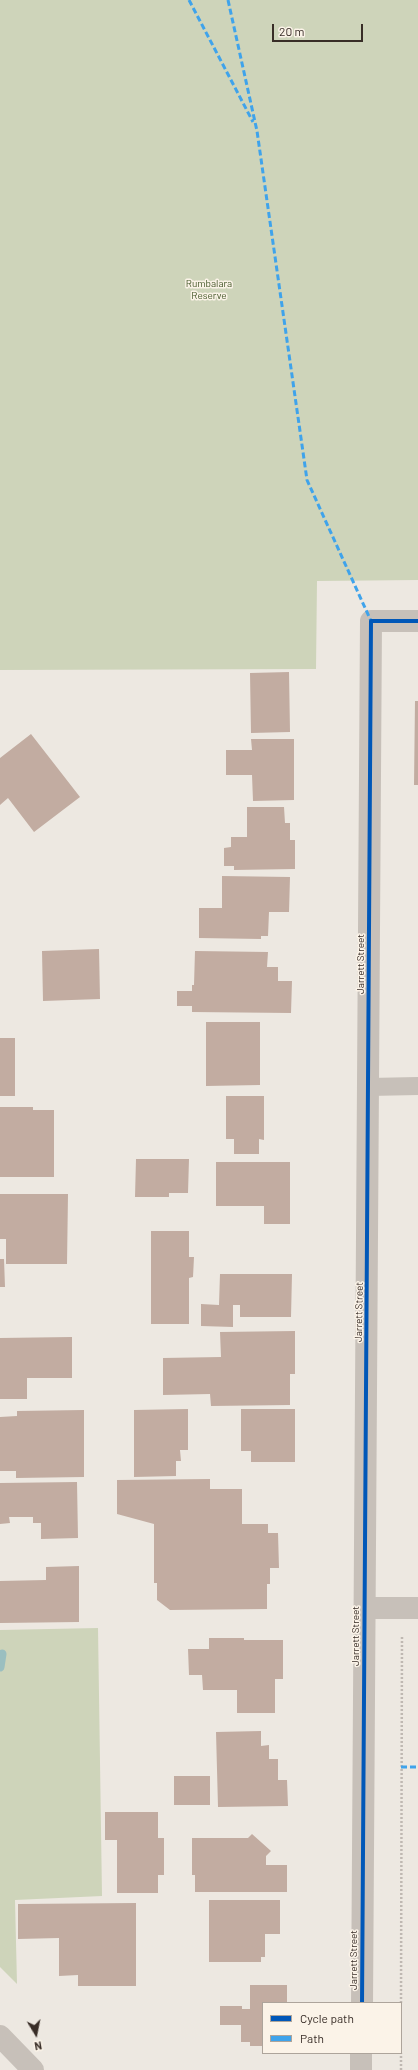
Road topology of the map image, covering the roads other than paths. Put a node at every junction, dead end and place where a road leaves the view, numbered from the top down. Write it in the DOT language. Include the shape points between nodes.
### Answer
graph roads {
  1 [pos="418,621"];
  2 [pos="418,1086"];
  3 [pos="369,1087"];
  4 [pos="364,1608"];
  5 [pos="410,1608"];
  6 [pos="362,2002"];
  7 [pos="0,2036"];
  8 [pos="361,2054"];
  9 [pos="33,2070"];
  10 [pos="361,2070"];
  1 -- 3 [label="street, Jarrett Street" via="371,621"];
  2 -- 3 [label="lane"];
  3 -- 4 [label="street, Jarrett Street"];
  4 -- 5 [label="street"];
  4 -- 6 [label="street, Jarrett Street"];
  7 -- 9 [label="street"];
  8 -- 10 [label="street"];
}
